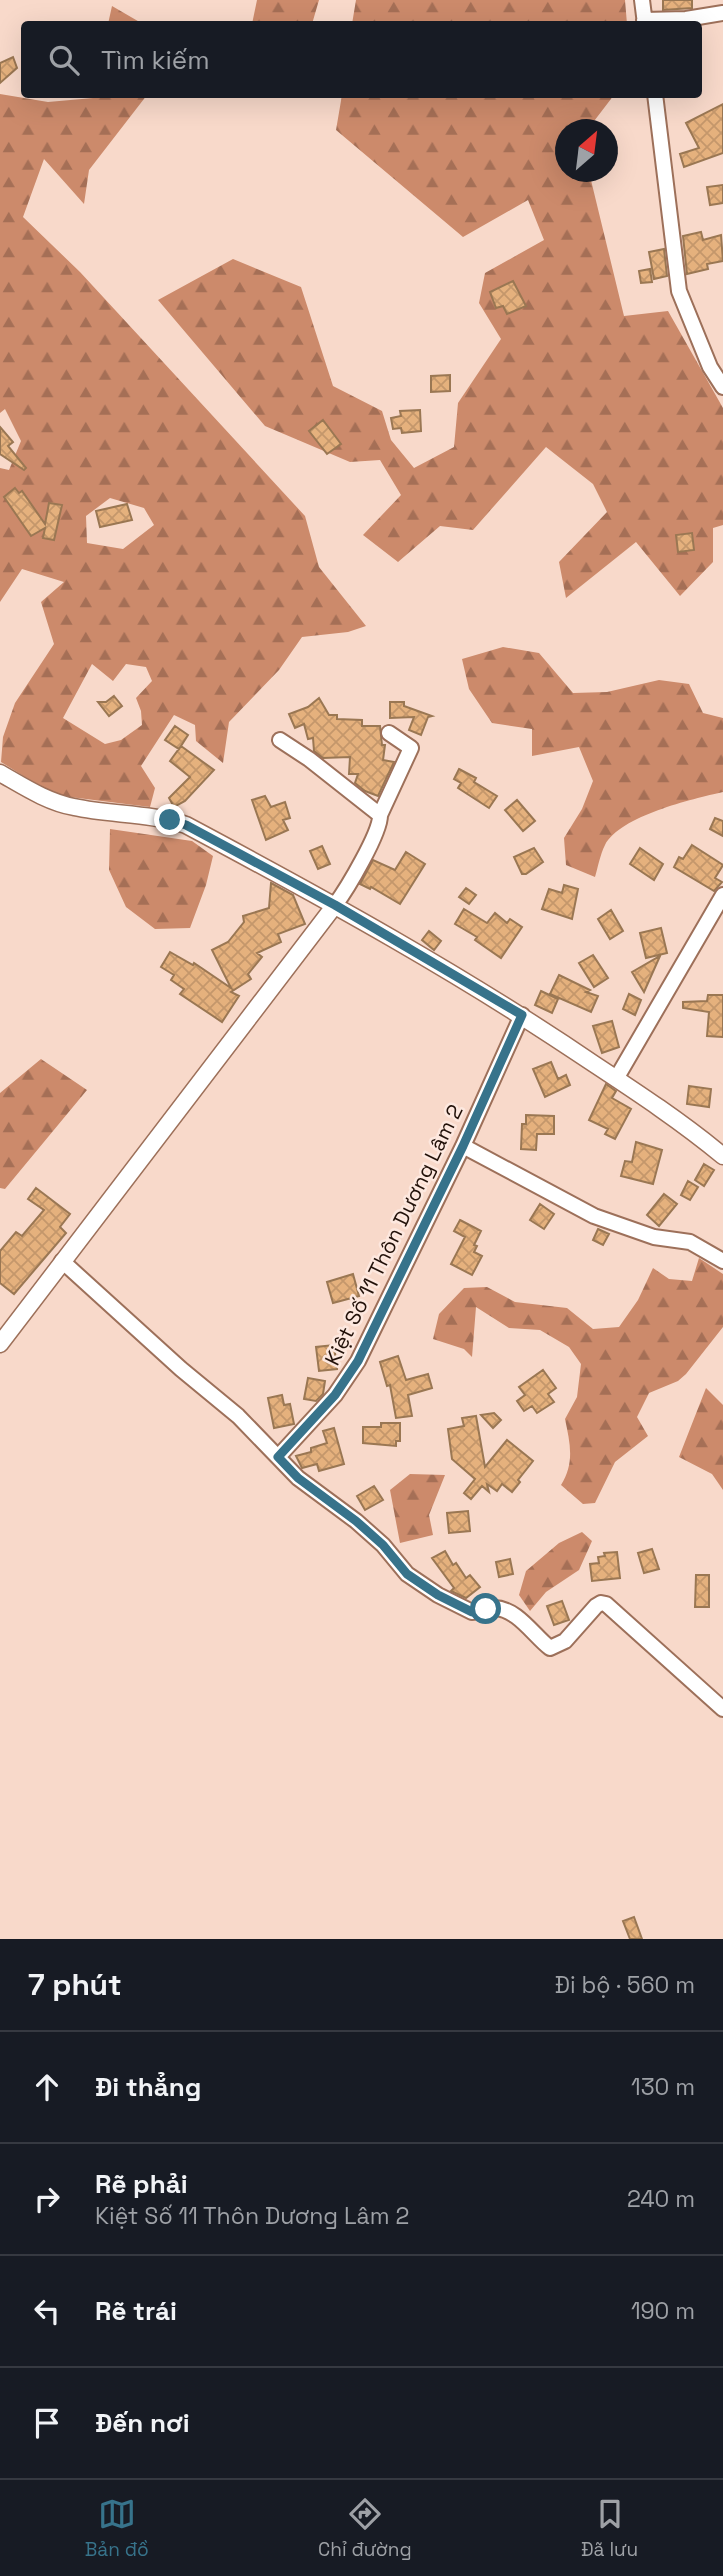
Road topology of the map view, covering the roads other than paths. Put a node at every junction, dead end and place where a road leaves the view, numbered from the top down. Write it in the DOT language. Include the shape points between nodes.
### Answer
graph roads {
  1 [pos="642,0"];
  2 [pos="723,13"];
  3 [pos="645,21"];
  4 [pos="659,21"];
  5 [pos="655,98"];
  6 [pos="723,387"];
  7 [pos="389,733"];
  8 [pos="280,740"];
  9 [pos="0,773"];
  10 [pos="380,815"];
  11 [pos="723,895"];
  12 [pos="335,905"];
  13 [pos="522,1015"];
  14 [pos="616,1079"];
  15 [pos="463,1146"];
  16 [pos="723,1156"];
  17 [pos="62,1261"];
  18 [pos="723,1261"];
  19 [pos="0,1344"];
  20 [pos="278,1457"];
  21 [pos="723,1709"];
  1 -- 3 [label="street"];
  2 -- 4 [label="street"];
  5 -- 6 [label="street" via="679,291"];
  7 -- 10 [label="street" via="411,750"];
  8 -- 10 [label="street"];
  9 -- 12 [label="street" via="58,803 186,825"];
  10 -- 12 [label="street" via="377,830"];
  11 -- 14 [label="street"];
  12 -- 13 [label="street"];
  12 -- 17 [label="street"];
  13 -- 14 [label="street"];
  13 -- 15 [label="street, Kiệt Số 11 Thôn Dương Lâm 2"];
  14 -- 16 [label="street"];
  15 -- 18 [label="street" via="594,1216 654,1237 690,1241"];
  15 -- 20 [label="street, Kiệt Số 11 Thôn Dương Lâm 2" via="358,1361 335,1395"];
  17 -- 19 [label="street"];
  17 -- 20 [label="street"];
  20 -- 21 [label="street" via="383,1545 407,1574 438,1595 472,1612 502,1609 553,1648 596,1606 606,1604"];
}
